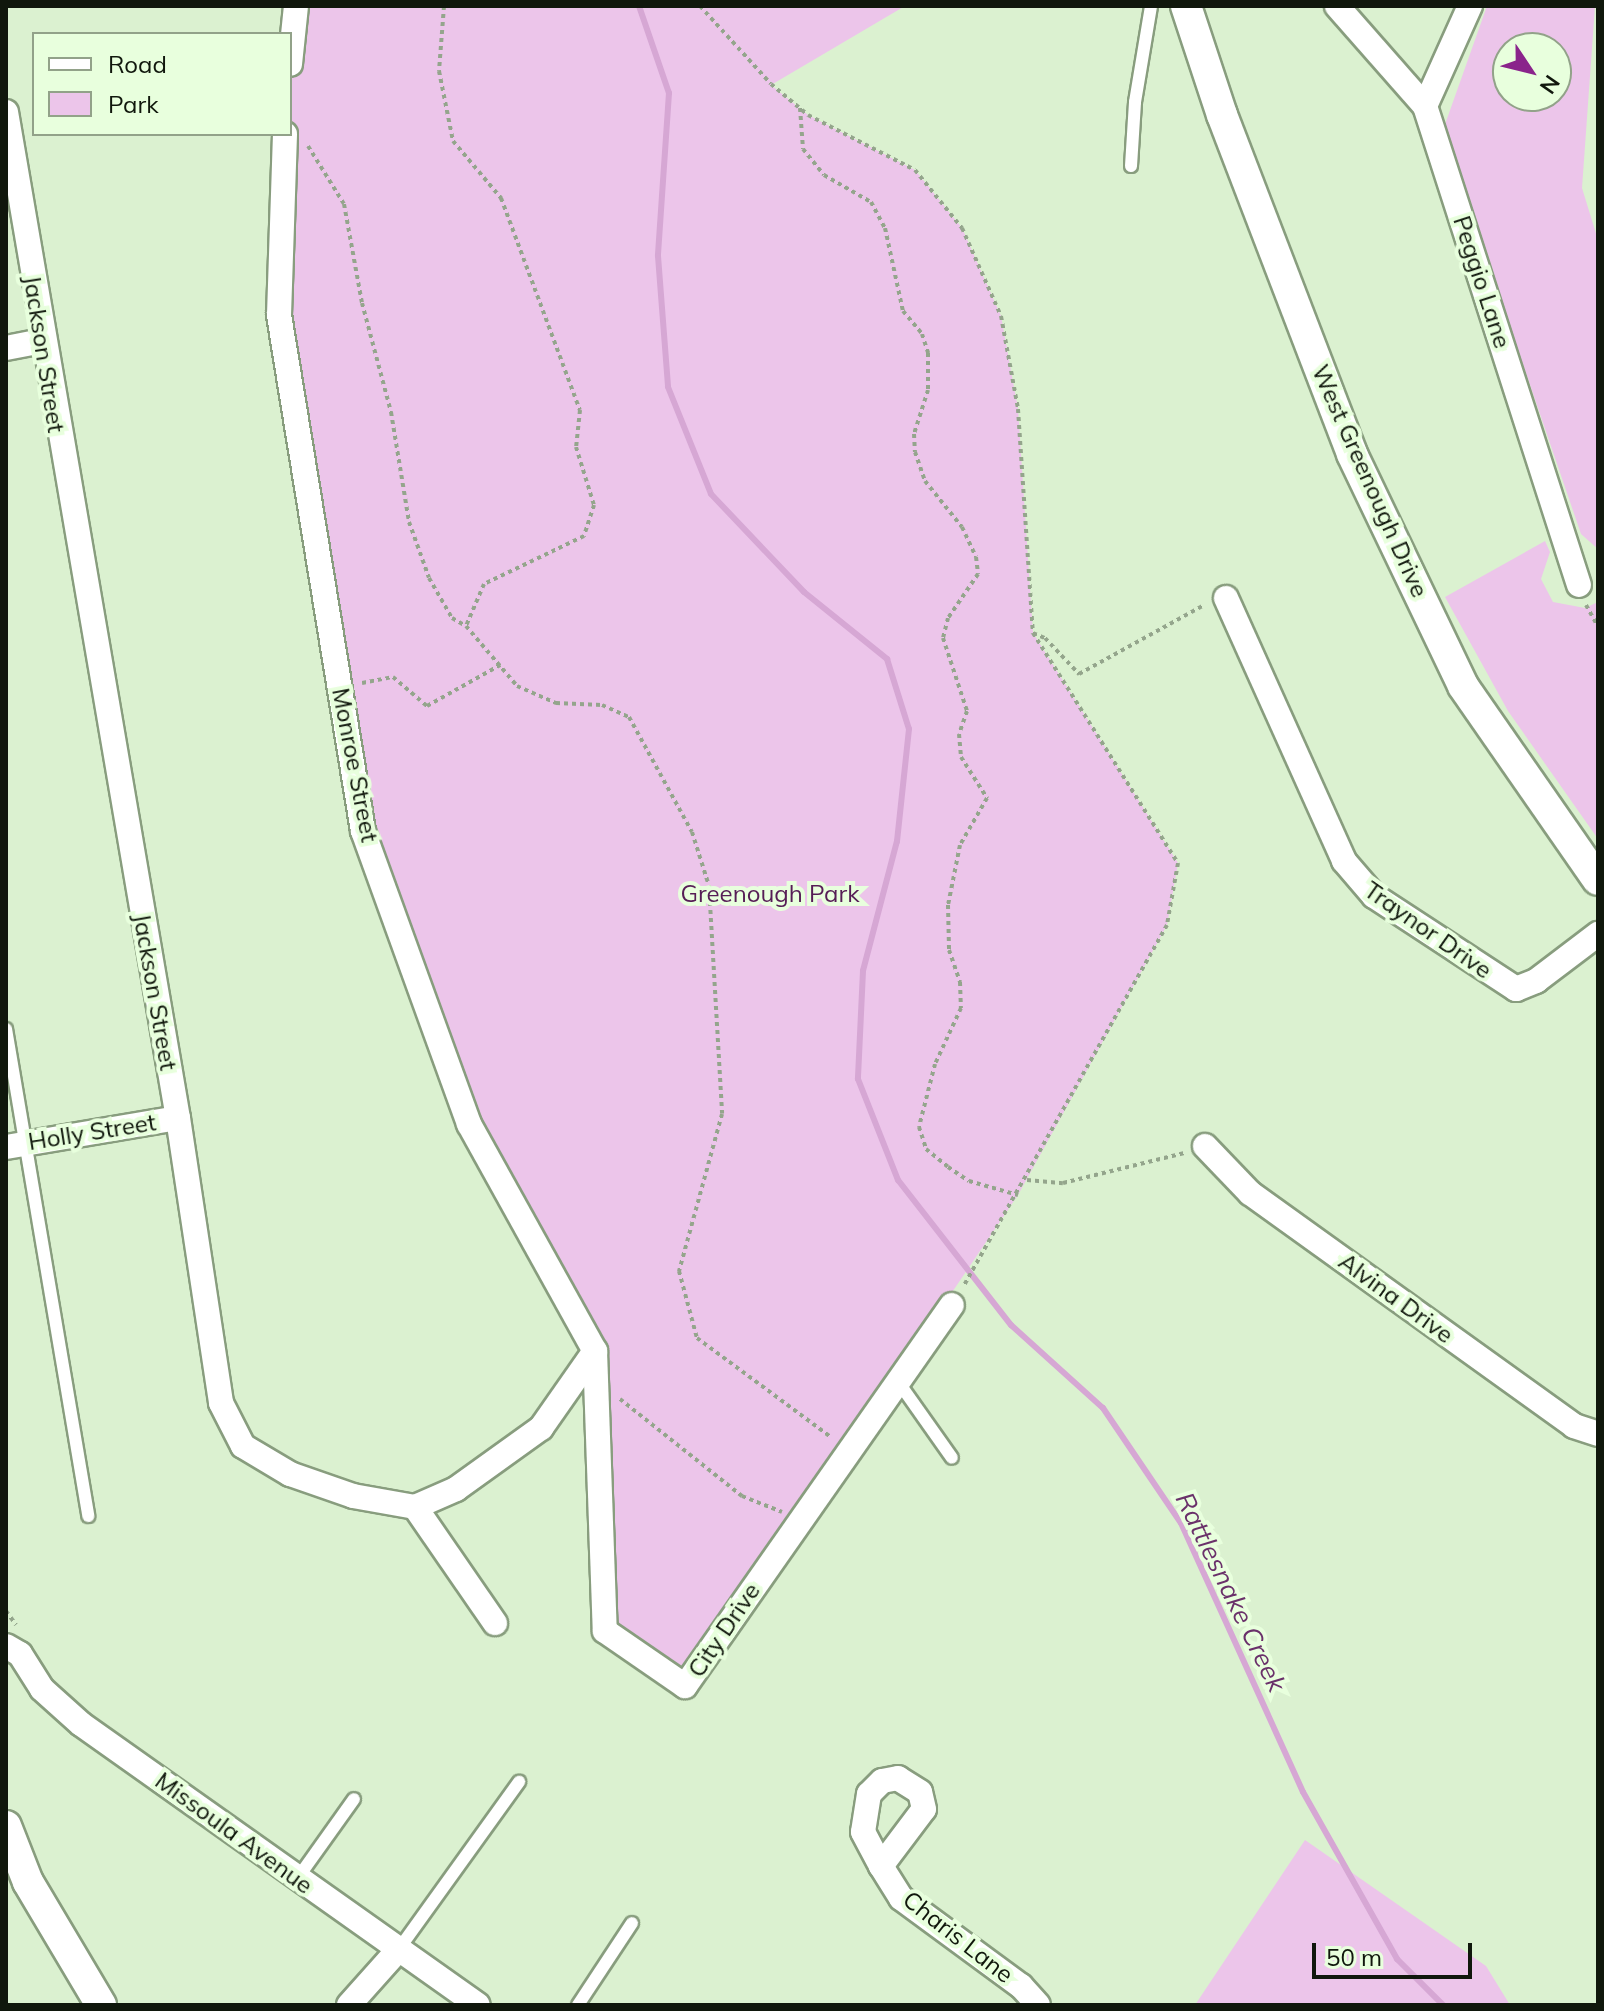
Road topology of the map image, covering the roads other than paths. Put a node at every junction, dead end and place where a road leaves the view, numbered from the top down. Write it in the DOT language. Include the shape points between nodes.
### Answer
graph roads {
  1 [pos="296,6"];
  2 [pos="1151,6"];
  3 [pos="1186,6"];
  4 [pos="1337,6"];
  5 [pos="1470,6"];
  6 [pos="292,45"];
  7 [pos="1425,106"];
  8 [pos="6,112"];
  9 [pos="295,138"];
  10 [pos="1131,166"];
  11 [pos="41,341"];
  12 [pos="6,348"];
  13 [pos="1583,595"];
  14 [pos="1226,598"];
  15 [pos="1598,880"];
  16 [pos="1598,934"];
  17 [pos="6,1029"];
  18 [pos="178,1118"];
  19 [pos="16,1145"];
  20 [pos="1205,1146"];
  21 [pos="952,1305"];
  22 [pos="595,1351"];
  23 [pos="897,1380"];
  24 [pos="1598,1434"];
  25 [pos="952,1458"];
  26 [pos="415,1507"];
  27 [pos="88,1516"];
  28 [pos="495,1623"];
  29 [pos="6,1646"];
  30 [pos="519,1782"];
  31 [pos="354,1799"];
  32 [pos="6,1826"];
  33 [pos="881,1866"];
  34 [pos="297,1879"];
  35 [pos="632,1923"];
  36 [pos="399,1949"];
  37 [pos="101,2005"];
  38 [pos="349,2005"];
  39 [pos="478,2005"];
  40 [pos="578,2005"];
  41 [pos="1038,2005"];
  1 -- 6 [label="street"];
  2 -- 10 [label="lane"];
  3 -- 15 [label="street, West Greenough Drive" via="1222,115 1358,468 1463,686"];
  4 -- 7 [label="street, Peggio Lane"];
  5 -- 7 [label="street"];
  7 -- 13 [label="street, Peggio Lane"];
  8 -- 11 [label="street, Jackson Street"];
  9 -- 22 [label="street, Monroe Street" via="279,315 363,831 469,1124"];
  11 -- 12 [label="street"];
  11 -- 18 [label="street, Jackson Street"];
  14 -- 16 [label="street, Traynor Drive" via="1344,861 1374,896 1516,989 1536,981"];
  17 -- 19 [label="lane"];
  18 -- 19 [label="street, Holly Street"];
  18 -- 26 [label="street, Jackson Street" via="221,1403 243,1446 315,1483"];
  19 -- 27 [label="lane"];
  20 -- 24 [label="street, Alvina Drive" via="1250,1193 1574,1426"];
  21 -- 23 [label="street, City Drive"];
  22 -- 23 [label="street, City Drive" via="605,1631 685,1686"];
  22 -- 26 [label="street" via="541,1428 510,1455"];
  23 -- 25 [label="lane"];
  26 -- 28 [label="street"];
  29 -- 34 [label="street, Missoula Avenue" via="20,1654 42,1689 81,1724"];
  30 -- 36 [label="lane"];
  31 -- 34 [label="lane"];
  32 -- 37 [label="street" via="28,1882"];
  33 -- 41 [label="street, Charis Lane" via="901,1898 1021,1986"];
  34 -- 36 [label="street, Missoula Avenue"];
  35 -- 40 [label="lane"];
  36 -- 38 [label="street"];
  36 -- 39 [label="street, Missoula Avenue"];
}
